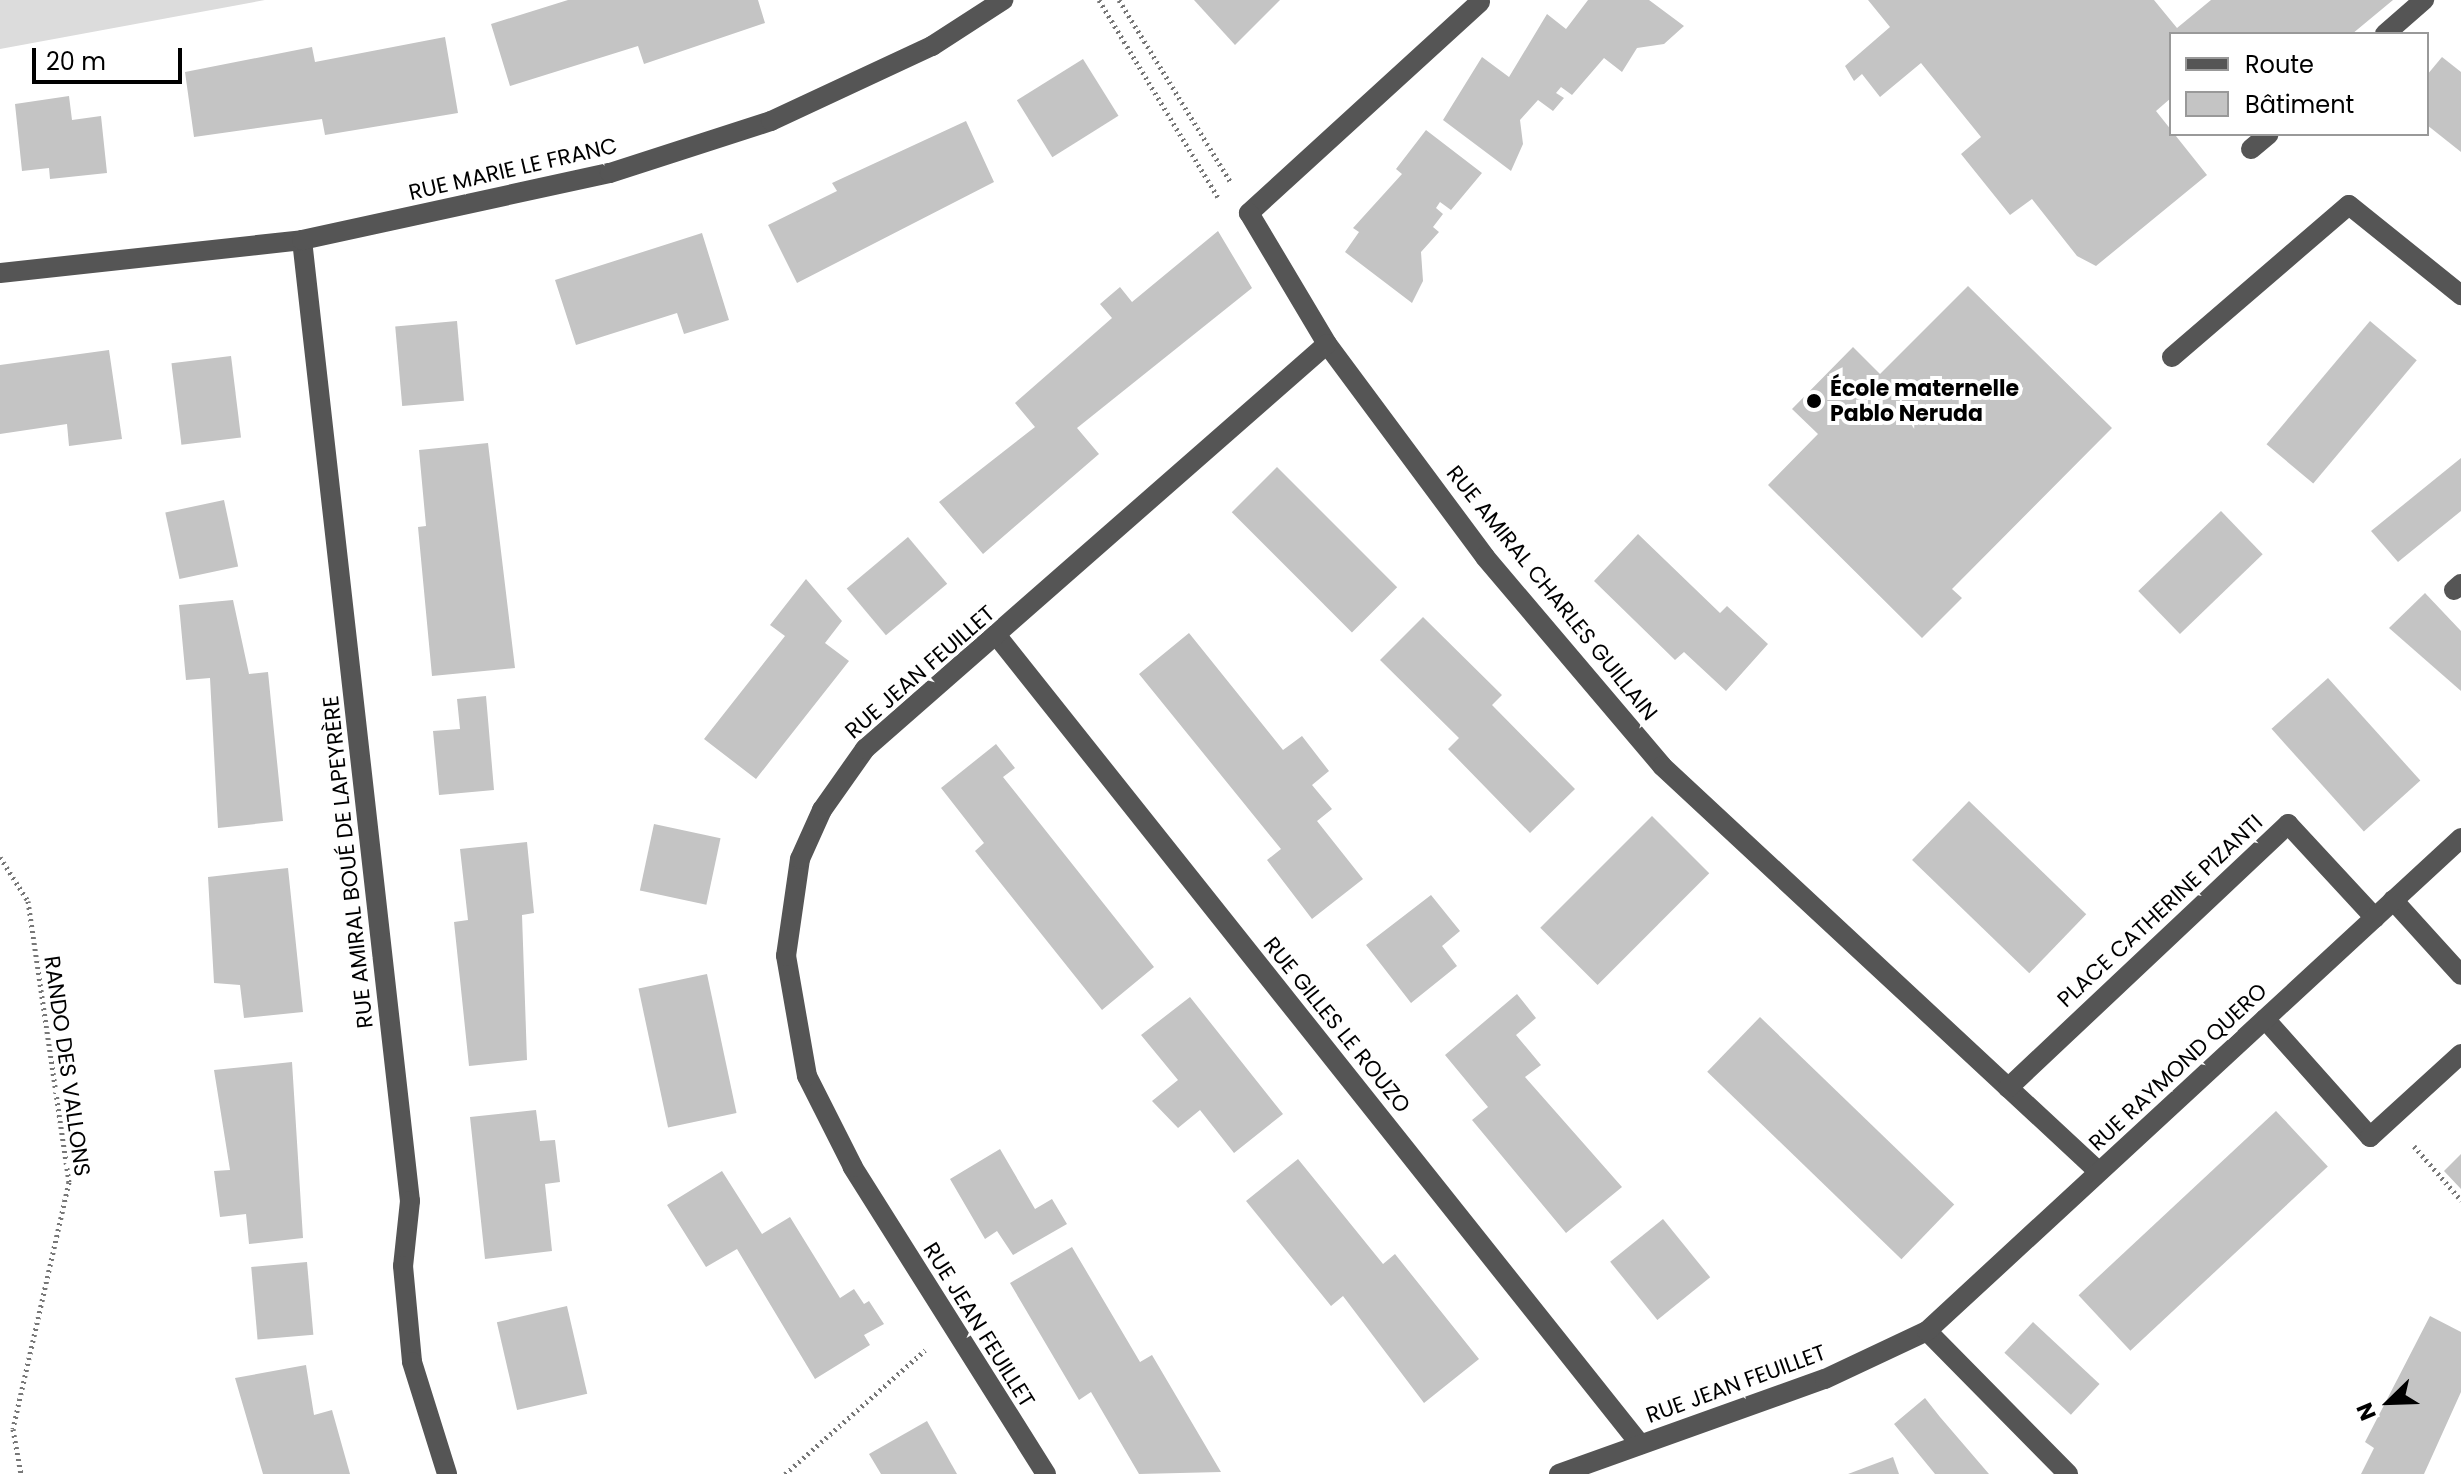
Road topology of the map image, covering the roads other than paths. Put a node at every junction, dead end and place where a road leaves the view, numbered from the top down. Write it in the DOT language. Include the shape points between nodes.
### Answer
graph roads {
  1 [pos="1003,0"];
  2 [pos="2424,0"];
  3 [pos="1480,2"];
  4 [pos="2387,32"];
  5 [pos="2267,136"];
  6 [pos="2251,149"];
  7 [pos="302,240"];
  8 [pos="0,273"];
  9 [pos="2461,295"];
  10 [pos="1327,344"];
  11 [pos="2172,357"];
  12 [pos="997,636"];
  13 [pos="2461,838"];
  14 [pos="2393,900"];
  15 [pos="2375,918"];
  16 [pos="2461,975"];
  17 [pos="2265,1019"];
  18 [pos="2461,1054"];
  19 [pos="2008,1088"];
  20 [pos="2099,1172"];
  21 [pos="1927,1331"];
  22 [pos="1640,1444"];
  23 [pos="447,1474"];
  24 [pos="1046,1474"];
  25 [pos="1559,1474"];
  26 [pos="2068,1474"];
  1 -- 7 [label="street, RUE MARIE LE FRANC" via="932,46 771,121 610,173"];
  2 -- 4 [label="street"];
  3 -- 10 [label="street, RUE AMIRAL CHARLES GUILLAIN" via="1249,213"];
  5 -- 6 [label="street"];
  7 -- 8 [label="street, RUE MARIE LE FRANC"];
  7 -- 23 [label="street, RUE AMIRAL BOUÉ DE LAPEYRÈRE" via="410,1201 403,1266 412,1362"];
  9 -- 11 [label="street" via="2349,205"];
  10 -- 12 [label="street, RUE JEAN FEUILLET"];
  10 -- 19 [label="street, RUE AMIRAL CHARLES GUILLAIN" via="1485,557 1662,766"];
  12 -- 22 [label="street, RUE GILLES LE ROUZO"];
  12 -- 24 [label="street, RUE JEAN FEUILLET" via="845,773 800,859 787,916 790,994 807,1076 853,1167"];
  13 -- 14 [label="street, RUE RAYMOND QUERO"];
  14 -- 15 [label="street, RUE RAYMOND QUERO"];
  14 -- 16 [label="street"];
  15 -- 17 [label="street, RUE RAYMOND QUERO"];
  15 -- 19 [label="street, PLACE CATHERINE PIZANTI" via="2288,824"];
  17 -- 18 [label="street" via="2370,1137"];
  17 -- 20 [label="street, RUE RAYMOND QUERO"];
  19 -- 20 [label="street, RUE AMIRAL CHARLES GUILLAIN"];
  20 -- 21 [label="street, RUE RAYMOND QUERO"];
  21 -- 22 [label="street, RUE JEAN FEUILLET" via="1825,1379"];
  21 -- 26 [label="street"];
  22 -- 25 [label="street, RUE JEAN FEUILLET"];
}
